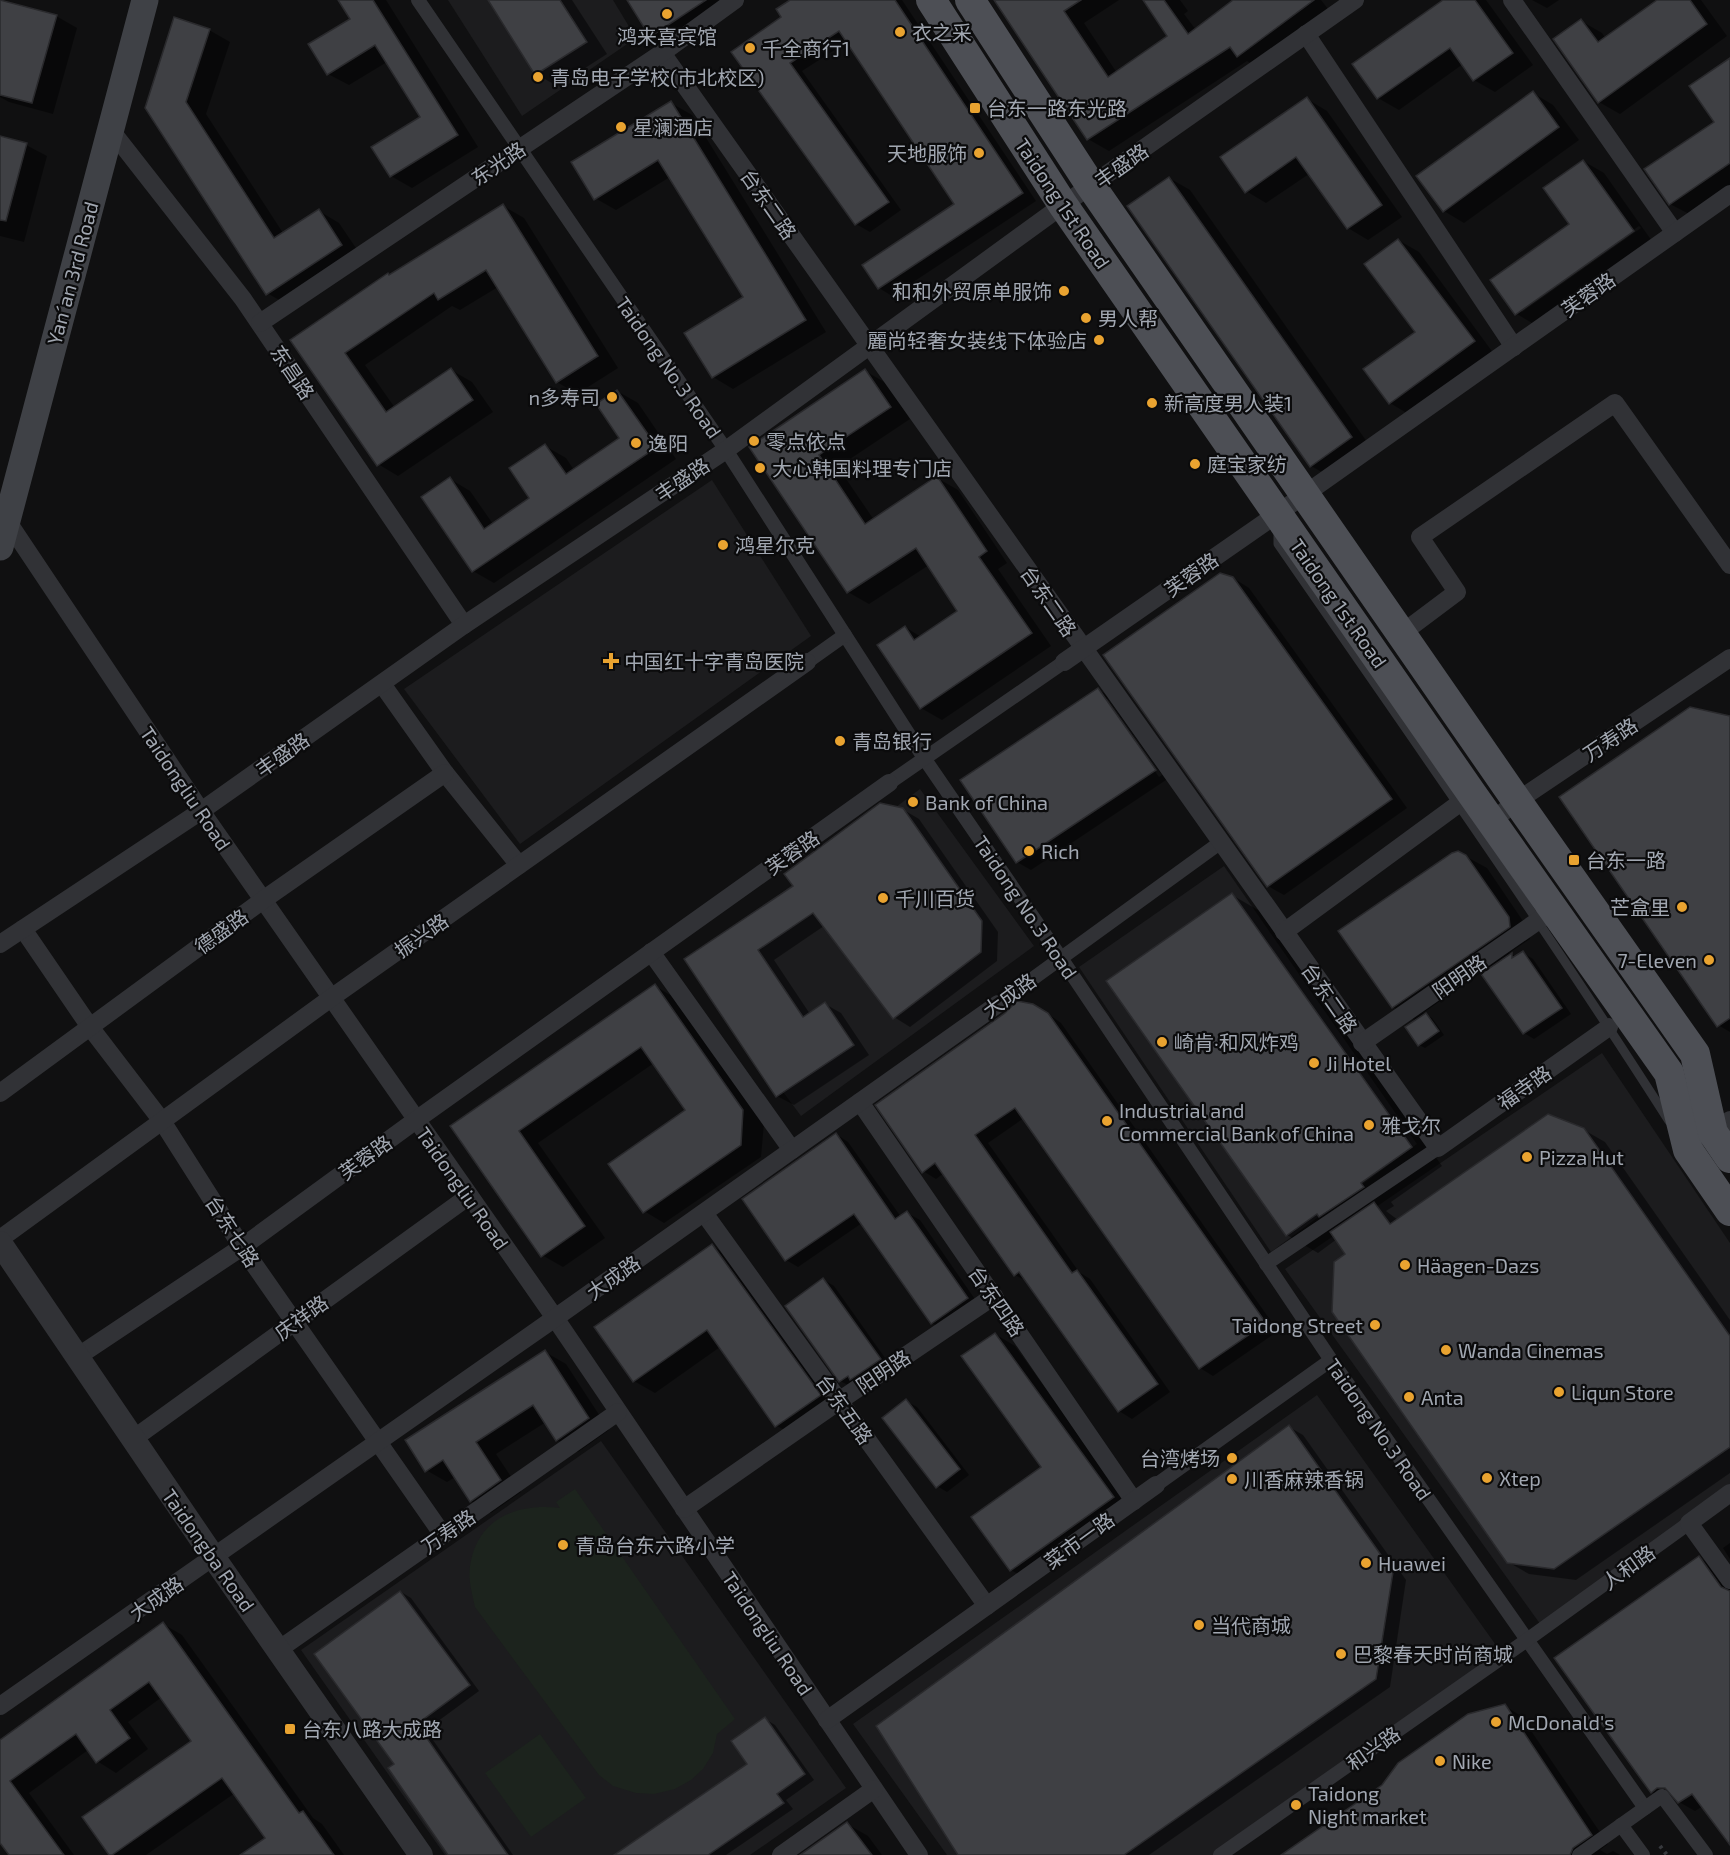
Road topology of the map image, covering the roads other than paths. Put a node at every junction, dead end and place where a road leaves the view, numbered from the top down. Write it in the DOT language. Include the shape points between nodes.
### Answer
graph roads {
  1 [pos="145,0"];
  2 [pos="418,0"];
  3 [pos="735,0"];
  4 [pos="931,0"];
  5 [pos="970,0"];
  6 [pos="1512,0"];
  7 [pos="1350,1"];
  8 [pos="1306,34"];
  9 [pos="662,53"];
  10 [pos="110,129"];
  11 [pos="519,149"];
  12 [pos="1091,186"];
  13 [pos="1730,194"];
  14 [pos="1063,205"];
  15 [pos="1675,233"];
  16 [pos="260,323"];
  17 [pos="869,346"];
  18 [pos="1515,347"];
  19 [pos="726,450"];
  20 [pos="1304,494"];
  21 [pos="1277,514"];
  22 [pos="4,515"];
  23 [pos="0,547"];
  24 [pos="1730,565"];
  25 [pos="464,625"];
  26 [pos="1401,634"];
  27 [pos="845,635"];
  28 [pos="1083,648"];
  29 [pos="1730,658"];
  30 [pos="807,662"];
  31 [pos="1064,662"];
  32 [pos="382,684"];
  33 [pos="924,758"];
  34 [pos="445,773"];
  35 [pos="889,783"];
  36 [pos="1465,800"];
  37 [pos="1517,801"];
  38 [pos="201,811"];
  39 [pos="1492,822"];
  40 [pos="1221,842"];
  41 [pos="519,865"];
  42 [pos="263,900"];
  43 [pos="1547,915"];
  44 [pos="23,929"];
  45 [pos="1284,932"];
  46 [pos="0,944"];
  47 [pos="651,952"];
  48 [pos="1061,958"];
  49 [pos="331,998"];
  50 [pos="998,1004"];
  51 [pos="90,1027"];
  52 [pos="1609,1027"];
  53 [pos="1362,1043"];
  54 [pos="0,1093"];
  55 [pos="860,1102"];
  56 [pos="416,1120"];
  57 [pos="162,1121"];
  58 [pos="1721,1126"];
  59 [pos="1438,1148"];
  60 [pos="792,1150"];
  61 [pos="1688,1150"];
  62 [pos="1730,1158"];
  63 [pos="469,1196"];
  64 [pos="1730,1211"];
  65 [pos="704,1213"];
  66 [pos="0,1241"];
  67 [pos="242,1246"];
  68 [pos="1266,1264"];
  69 [pos="994,1296"];
  70 [pos="555,1318"];
  71 [pos="294,1322"];
  72 [pos="77,1357"];
  73 [pos="1331,1360"];
  74 [pos="839,1401"];
  75 [pos="618,1412"];
  76 [pos="132,1438"];
  77 [pos="379,1442"];
  78 [pos="1156,1485"];
  79 [pos="1730,1493"];
  80 [pos="1134,1501"];
  81 [pos="684,1509"];
  82 [pos="1689,1523"];
  83 [pos="442,1534"];
  84 [pos="214,1558"];
  85 [pos="1730,1580"];
  86 [pos="987,1606"];
  87 [pos="1527,1640"];
  88 [pos="278,1650"];
  89 [pos="0,1706"];
  90 [pos="827,1720"];
  91 [pos="874,1790"];
  92 [pos="1645,1808"];
  93 [pos="1621,1825"];
  94 [pos="421,1855"];
  95 [pos="782,1855"];
  96 [pos="919,1855"];
  97 [pos="1220,1855"];
  98 [pos="1579,1855"];
  99 [pos="1643,1855"];
  100 [pos="1706,1855"];
  1 -- 10 [label="main road, Yan´an 3rd Road"];
  2 -- 11 [label="street, Taidong No.3 Road"];
  3 -- 9 [label="street, 东光路"];
  4 -- 14 [label="main road, Taidong 1st Road"];
  5 -- 12 [label="main road, Taidong 1st Road"];
  6 -- 15 [label="street"];
  7 -- 8 [label="street, 丰盛路"];
  8 -- 12 [label="street, 丰盛路"];
  8 -- 18 [label="street"];
  9 -- 11 [label="street, 东光路"];
  9 -- 17 [label="street, 台东二路"];
  10 -- 16 [label="street, 东昌路"];
  10 -- 22 [label="main road, Yan´an 3rd Road"];
  11 -- 16 [label="street, 东光路"];
  11 -- 19 [label="street, Taidong No.3 Road"];
  12 -- 14 [label="street, 丰盛路"];
  12 -- 20 [label="main road, Taidong 1st Road"];
  13 -- 15 [label="street, 芙蓉路"];
  14 -- 17 [label="street, 丰盛路"];
  14 -- 21 [label="main road, Taidong 1st Road"];
  15 -- 18 [label="street, 芙蓉路"];
  16 -- 25 [label="street, 东昌路"];
  17 -- 19 [label="street, 丰盛路"];
  17 -- 28 [label="street, 台东二路"];
  18 -- 20 [label="street, 芙蓉路"];
  19 -- 25 [label="street, 丰盛路"];
  19 -- 27 [label="street, Taidong No.3 Road"];
  20 -- 21 [label="street, 芙蓉路"];
  20 -- 26 [label="main road, Taidong 1st Road"];
  21 -- 28 [label="street, 芙蓉路"];
  21 -- 36 [label="main road, Taidong 1st Road"];
  22 -- 23 [label="main road, Yan´an 3rd Road"];
  22 -- 38 [label="street, Taidongliu Road"];
  24 -- 26 [label="street" via="1615,403 1420,537 1457,592"];
  25 -- 32 [label="street, 丰盛路"];
  26 -- 37 [label="main road, Taidong 1st Road"];
  27 -- 30 [label="street, 振兴路"];
  27 -- 33 [label="street, Taidong No.3 Road"];
  28 -- 31 [label="street, 芙蓉路"];
  28 -- 40 [label="street, 台东二路"];
  29 -- 37 [label="street, 万寿路"];
  30 -- 41 [label="street, 振兴路"];
  31 -- 33 [label="street, 芙蓉路"];
  32 -- 34 [label="street"];
  32 -- 38 [label="street, 丰盛路"];
  33 -- 35 [label="street, 芙蓉路"];
  33 -- 48 [label="street, Taidong No.3 Road"];
  34 -- 41 [label="street"];
  34 -- 42 [label="street, 德盛路"];
  35 -- 47 [label="street, 芙蓉路"];
  36 -- 39 [label="main road, Taidong 1st Road"];
  36 -- 43 [label="lane"];
  36 -- 45 [label="street"];
  37 -- 39 [label="street, 万寿路"];
  37 -- 58 [label="main road, Taidong 1st Road" via="1695,1054"];
  38 -- 42 [label="street, Taidongliu Road"];
  38 -- 44 [label="street, 丰盛路"];
  39 -- 43 [label="main road, Taidong 1st Road"];
  40 -- 45 [label="street, 台东二路"];
  40 -- 48 [label="street, 大成路"];
  41 -- 49 [label="street, 振兴路"];
  42 -- 49 [label="street, Taidongliu Road"];
  42 -- 51 [label="street, 德盛路"];
  43 -- 52 [label="lane"];
  43 -- 53 [label="street, 阳明路"];
  43 -- 61 [label="main road, Taidong 1st Road" via="1669,1072"];
  44 -- 46 [label="street, 丰盛路"];
  44 -- 51 [label="street, 台东七路"];
  45 -- 53 [label="street, 台东二路"];
  47 -- 56 [label="street, 芙蓉路"];
  47 -- 60 [label="street"];
  48 -- 50 [label="street, 大成路"];
  48 -- 68 [label="street, Taidong No.3 Road"];
  49 -- 56 [label="street, Taidongliu Road"];
  49 -- 57 [label="street, 振兴路"];
  50 -- 55 [label="street, 大成路"];
  51 -- 54 [label="street, 德盛路"];
  51 -- 57 [label="street, 台东七路"];
  52 -- 59 [label="street, 福寺路"];
  52 -- 61 [label="lane"];
  53 -- 59 [label="street, 台东二路"];
  55 -- 60 [label="street, 大成路"];
  55 -- 69 [label="street, 台东四路"];
  56 -- 63 [label="street, Taidongliu Road"];
  56 -- 67 [label="street, 芙蓉路"];
  57 -- 66 [label="street, 振兴路"];
  57 -- 67 [label="street, 台东七路"];
  58 -- 61 [label="street"];
  58 -- 62 [label="main road, Taidong 1st Road"];
  59 -- 68 [label="street"];
  60 -- 65 [label="street, 大成路"];
  61 -- 64 [label="main road, Taidong 1st Road"];
  63 -- 70 [label="street, Taidongliu Road"];
  63 -- 71 [label="street, 庆祥路"];
  65 -- 70 [label="street, 大成路"];
  65 -- 74 [label="street, 台东五路"];
  66 -- 72 [label="street, Taidongba Road"];
  67 -- 71 [label="street, 台东七路"];
  67 -- 72 [label="street, 芙蓉路"];
  68 -- 73 [label="street, Taidong No.3 Road"];
  69 -- 74 [label="street, 阳明路"];
  69 -- 80 [label="street, 台东四路"];
  70 -- 75 [label="street, Taidongliu Road"];
  70 -- 77 [label="street, 大成路"];
  71 -- 76 [label="street, 庆祥路"];
  71 -- 77 [label="street, 台东七路"];
  72 -- 76 [label="street, Taidongba Road"];
  73 -- 78 [label="street, 菜市一路"];
  73 -- 87 [label="street, Taidong No.3 Road"];
  74 -- 81 [label="street, 阳明路"];
  74 -- 86 [label="street, 台东五路"];
  75 -- 81 [label="street, Taidongliu Road"];
  75 -- 83 [label="street, 万寿路"];
  76 -- 84 [label="street, Taidongba Road"];
  77 -- 83 [label="street, 台东七路"];
  77 -- 84 [label="street, 大成路"];
  78 -- 80 [label="street, 菜市一路"];
  79 -- 82 [label="street, 人和路"];
  80 -- 86 [label="street, 菜市一路"];
  81 -- 90 [label="street, Taidongliu Road"];
  82 -- 85 [label="street"];
  82 -- 87 [label="street, 人和路"];
  83 -- 88 [label="street, 万寿路"];
  84 -- 88 [label="street, Taidongba Road"];
  84 -- 89 [label="street, 大成路"];
  86 -- 90 [label="street, 菜市一路"];
  87 -- 92 [label="street, Taidong No.3 Road"];
  87 -- 97 [label="street, 和兴路"];
  88 -- 94 [label="street, Taidongba Road"];
  90 -- 91 [label="street, Taidongliu Road"];
  91 -- 95 [label="street"];
  91 -- 96 [label="street, Taidongliu Road"];
  92 -- 93 [label="street"];
  92 -- 100 [label="street" via="1662,1796"];
  93 -- 98 [label="street"];
  93 -- 99 [label="street"];
}
